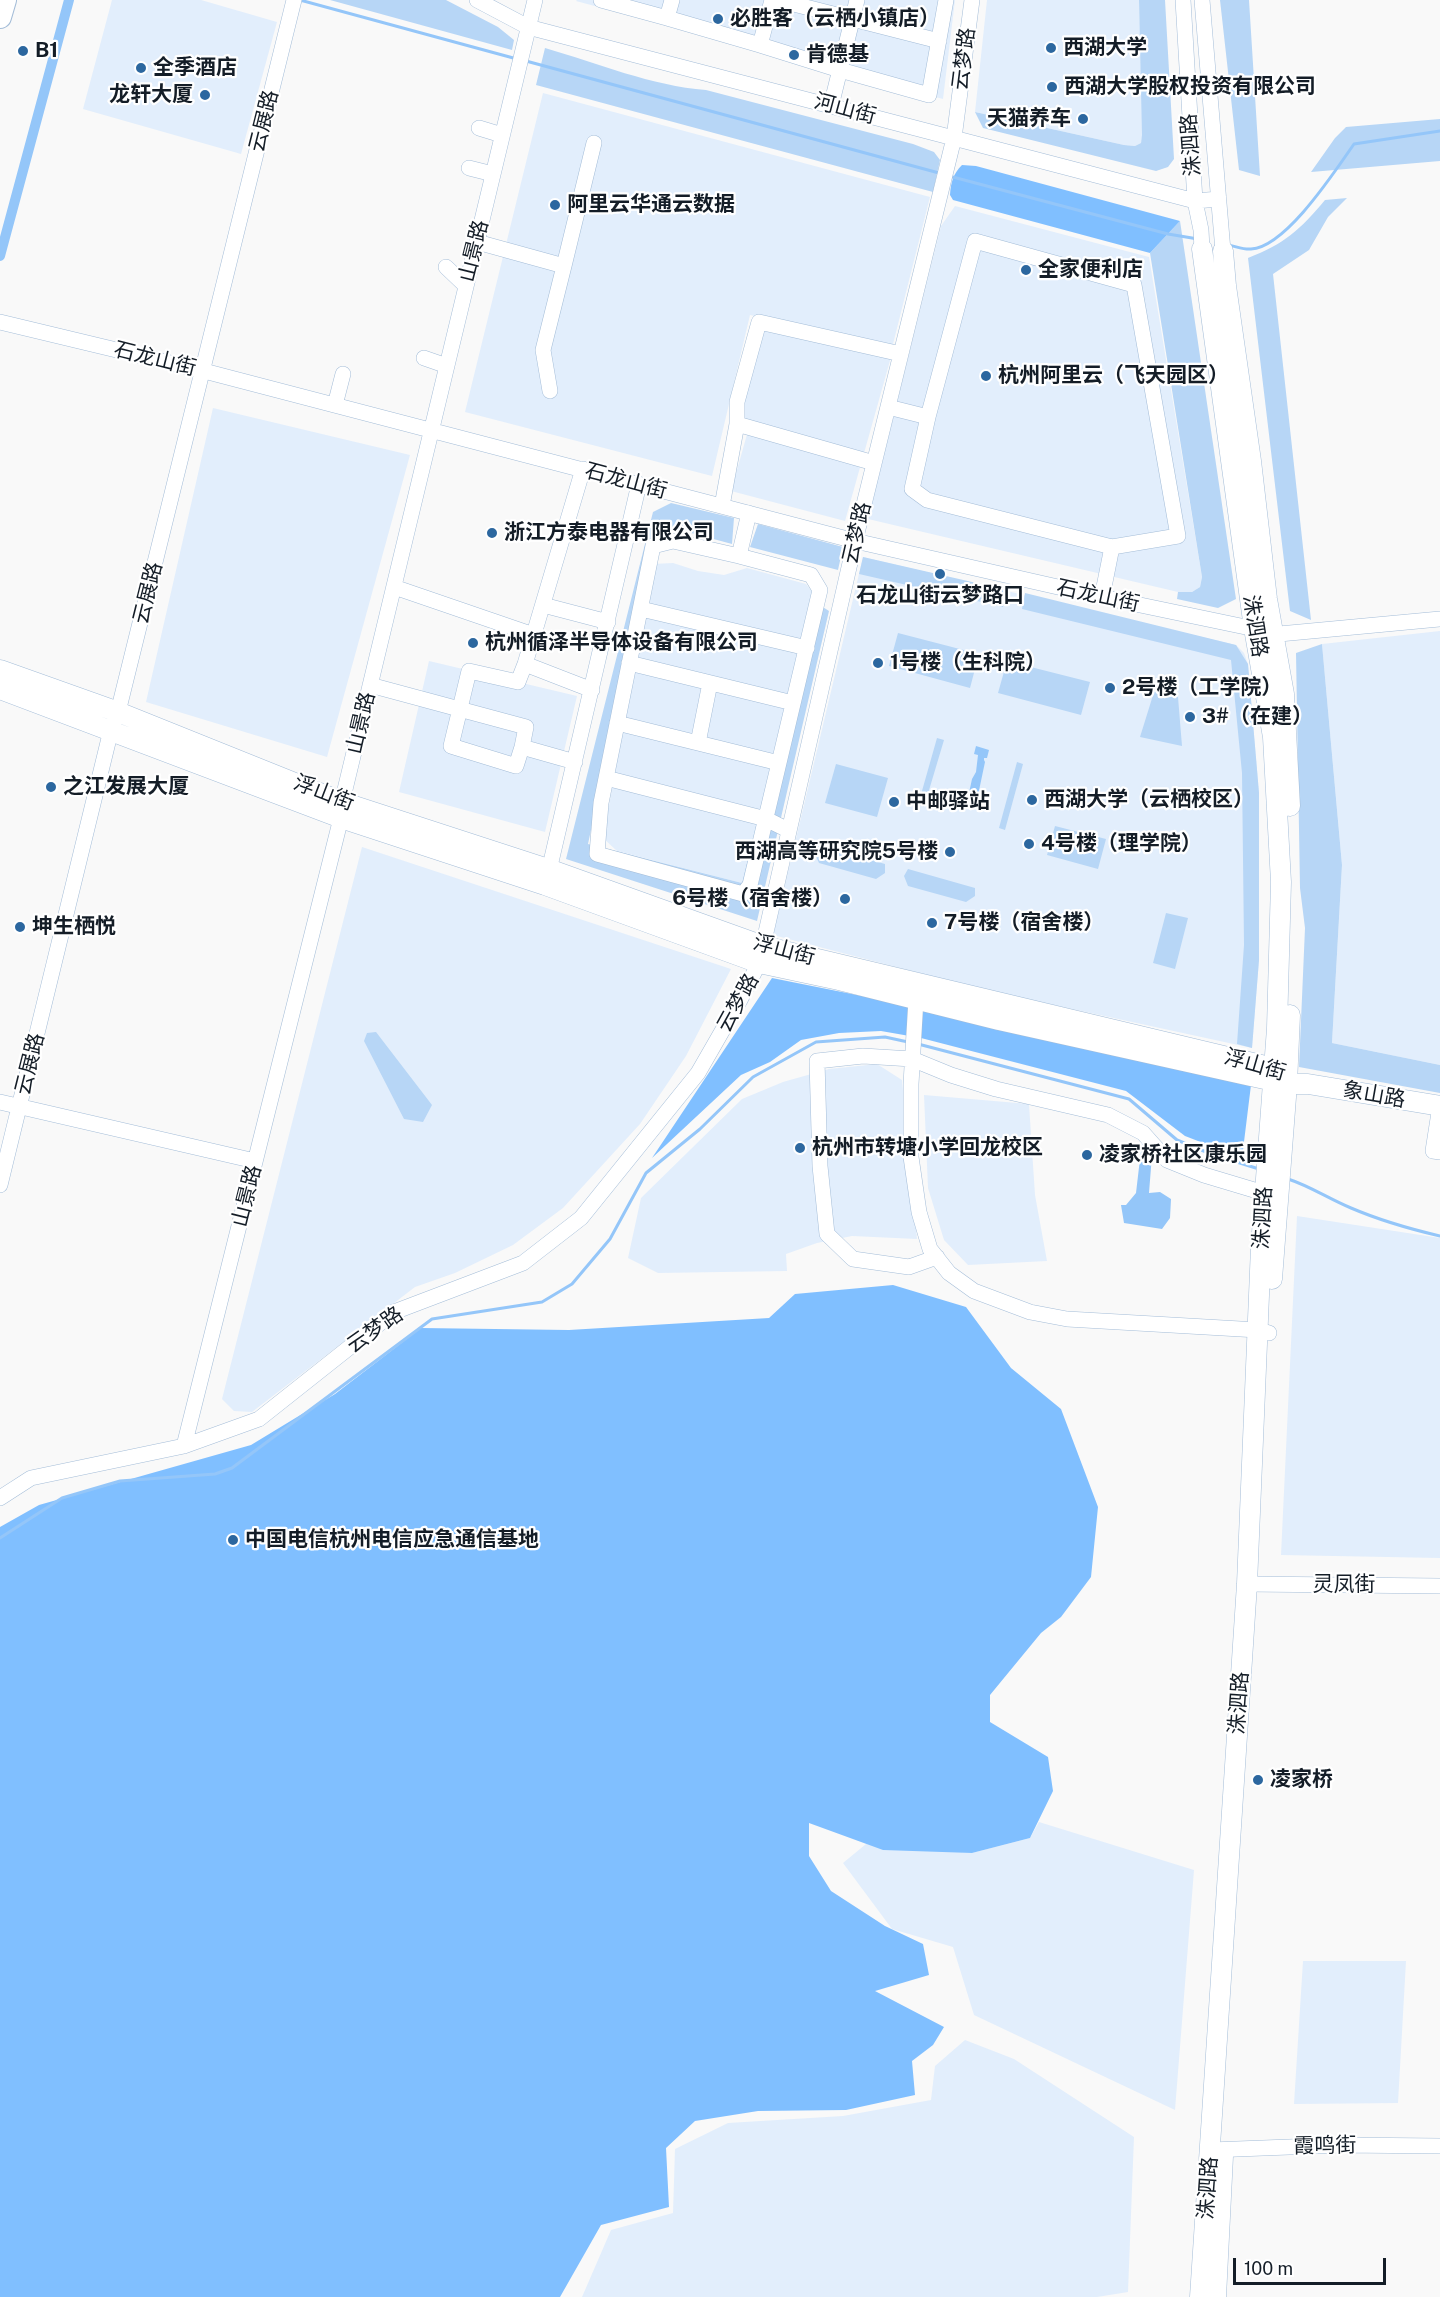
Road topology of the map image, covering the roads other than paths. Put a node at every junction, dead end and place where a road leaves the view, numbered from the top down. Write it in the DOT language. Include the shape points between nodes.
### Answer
graph roads {
  1 [pos="4,0"];
  2 [pos="477,0"];
  3 [pos="535,0"];
  4 [pos="601,0"];
  5 [pos="672,0"];
  6 [pos="772,0"];
  7 [pos="778,0"];
  8 [pos="857,0"];
  9 [pos="946,0"];
  10 [pos="972,0"];
  11 [pos="1183,0"];
  12 [pos="1202,0"];
  13 [pos="293,3"];
  14 [pos="0,17"];
  15 [pos="667,18"];
  16 [pos="852,19"];
  17 [pos="528,27"];
  18 [pos="939,41"];
  19 [pos="760,45"];
  20 [pos="840,70"];
  21 [pos="831,106"];
  22 [pos="479,128"];
  23 [pos="502,135"];
  24 [pos="954,138"];
  25 [pos="594,143"];
  26 [pos="470,168"];
  27 [pos="493,174"];
  28 [pos="1219,200"];
  29 [pos="1195,201"];
  30 [pos="1222,239"];
  31 [pos="1202,240"];
  32 [pos="477,242"];
  33 [pos="564,266"];
  34 [pos="446,267"];
  35 [pos="466,286"];
  36 [pos="2,322"];
  37 [pos="901,354"];
  38 [pos="424,358"];
  39 [pos="447,366"];
  40 [pos="204,371"];
  41 [pos="343,374"];
  42 [pos="550,391"];
  43 [pos="335,405"];
  44 [pos="888,407"];
  45 [pos="928,417"];
  46 [pos="737,424"];
  47 [pos="432,429"];
  48 [pos="874,463"];
  49 [pos="583,469"];
  50 [pos="639,484"];
  51 [pos="722,506"];
  52 [pos="749,513"];
  53 [pos="855,541"];
  54 [pos="1112,547"];
  55 [pos="739,556"];
  56 [pos="394,587"];
  57 [pos="1102,597"];
  58 [pos="543,605"];
  59 [pos="640,609"];
  60 [pos="1440,619"];
  61 [pos="608,622"];
  62 [pos="1264,630"];
  63 [pos="534,635"];
  64 [pos="807,648"];
  65 [pos="525,663"];
  66 [pos="629,663"];
  67 [pos="0,670"];
  68 [pos="710,683"];
  69 [pos="370,685"];
  70 [pos="0,689"];
  71 [pos="592,690"];
  72 [pos="793,703"];
  73 [pos="459,709"];
  74 [pos="115,721"];
  75 [pos="617,723"];
  76 [pos="698,743"];
  77 [pos="522,747"];
  78 [pos="575,762"];
  79 [pos="779,763"];
  80 [pos="606,778"];
  81 [pos="342,810"];
  82 [pos="766,819"];
  83 [pos="788,830"];
  84 [pos="548,877"];
  85 [pos="761,954"];
  86 [pos="916,999"];
  87 [pos="913,1048"];
  88 [pos="1281,1076"];
  89 [pos="1308,1084"];
  90 [pos="0,1102"];
  91 [pos="1440,1106"];
  92 [pos="19,1107"];
  93 [pos="1440,1152"];
  94 [pos="255,1161"];
  95 [pos="1271,1177"];
  96 [pos="0,1185"];
  97 [pos="937,1257"];
  98 [pos="1263,1331"];
  99 [pos="184,1446"];
  100 [pos="0,1498"];
  101 [pos="1252,1585"];
  102 [pos="1440,1586"];
  103 [pos="1440,2146"];
  104 [pos="1217,2150"];
  105 [pos="1201,2297"];
  1 -- 14 [label="highway"];
  2 -- 17 [label="street, 河山街"];
  3 -- 17 [label="street, 山景路"];
  4 -- 15 [label="street"];
  5 -- 15 [label="street"];
  6 -- 19 [label="street"];
  7 -- 16 [label="street"];
  8 -- 16 [label="street"];
  9 -- 18 [label="street"];
  10 -- 24 [label="street, 云梦路"];
  11 -- 29 [label="street, 洙泗路"];
  12 -- 28 [label="street, 洙泗路"];
  13 -- 40 [label="street, 云展路"];
  15 -- 19 [label="street"];
  16 -- 18 [label="street"];
  16 -- 20 [label="street"];
  17 -- 21 [label="street, 河山街"];
  17 -- 23 [label="street, 山景路"];
  18 -- 20 [label="street" via="929,95"];
  19 -- 20 [label="street"];
  20 -- 21 [label="street"];
  21 -- 24 [label="street, 河山街"];
  22 -- 23 [label="street"];
  23 -- 27 [label="street, 山景路"];
  24 -- 29 [label="street, 河山街"];
  24 -- 37 [label="street, 云梦路"];
  25 -- 33 [label="street"];
  26 -- 27 [label="street"];
  27 -- 32 [label="street, 山景路"];
  28 -- 29 [label="street, 河山街"];
  28 -- 30 [label="street, 洙泗路"];
  29 -- 31 [label="street, 洙泗路"];
  30 -- 62 [label="main road, 洙泗路"];
  31 -- 62 [label="main road, 洙泗路"];
  32 -- 33 [label="street"];
  32 -- 35 [label="street, 山景路"];
  33 -- 42 [label="street" via="543,350"];
  34 -- 35 [label="street"];
  35 -- 39 [label="street, 山景路"];
  36 -- 40 [label="street, 石龙山街"];
  37 -- 44 [label="street, 云梦路"];
  37 -- 46 [label="street" via="759,322 737,402"];
  38 -- 39 [label="street"];
  39 -- 47 [label="street, 山景路"];
  40 -- 43 [label="street, 石龙山街"];
  40 -- 74 [label="street, 云展路"];
  41 -- 43 [label="street"];
  43 -- 47 [label="street, 石龙山街"];
  44 -- 45 [label="street"];
  44 -- 48 [label="street, 云梦路"];
  45 -- 54 [label="street" via="912,489 927,500"];
  45 -- 54 [label="street" via="975,241 1134,285 1178,536"];
  46 -- 48 [label="street"];
  46 -- 51 [label="street"];
  47 -- 49 [label="street, 石龙山街"];
  47 -- 56 [label="street, 山景路"];
  48 -- 53 [label="street, 云梦路"];
  49 -- 50 [label="street, 石龙山街"];
  49 -- 58 [label="street"];
  50 -- 51 [label="street, 石龙山街"];
  50 -- 61 [label="street"];
  51 -- 52 [label="street, 石龙山街"];
  52 -- 53 [label="street, 石龙山街"];
  52 -- 55 [label="street"];
  53 -- 57 [label="street, 石龙山街"];
  53 -- 83 [label="street, 云梦路"];
  54 -- 57 [label="street"];
  55 -- 59 [label="street" via="673,541 653,546"];
  55 -- 64 [label="street" via="811,575 820,590"];
  56 -- 63 [label="street"];
  56 -- 69 [label="street, 山景路"];
  57 -- 62 [label="street, 石龙山街"];
  58 -- 61 [label="street"];
  58 -- 63 [label="street"];
  59 -- 64 [label="street"];
  59 -- 66 [label="street"];
  60 -- 62 [label="street, 石龙山街" via="1311,632 1279,634"];
  61 -- 71 [label="street"];
  62 -- 88 [label="main road, 洙泗路" via="1284,694 1289,763 1291,916"];
  63 -- 65 [label="street"];
  64 -- 72 [label="street"];
  65 -- 71 [label="street"];
  65 -- 73 [label="street" via="518,682 469,671"];
  66 -- 68 [label="street"];
  66 -- 75 [label="street"];
  67 -- 74 [label="main road, 浮山街"];
  68 -- 72 [label="street"];
  68 -- 76 [label="street"];
  69 -- 73 [label="street"];
  69 -- 81 [label="street, 山景路"];
  70 -- 74 [label="main road, 浮山街"];
  71 -- 78 [label="street"];
  72 -- 79 [label="street"];
  73 -- 77 [label="street" via="526,727"];
  73 -- 77 [label="street" via="451,746 516,766"];
  74 -- 81 [label="main road, 浮山街"];
  74 -- 92 [label="street, 云展路"];
  75 -- 76 [label="street"];
  75 -- 80 [label="street"];
  76 -- 79 [label="street"];
  77 -- 78 [label="street"];
  78 -- 84 [label="street"];
  79 -- 82 [label="street"];
  80 -- 82 [label="street"];
  80 -- 82 [label="street" via="597,854 743,894 750,885"];
  81 -- 84 [label="main road, 浮山街"];
  81 -- 94 [label="street, 山景路"];
  82 -- 83 [label="street"];
  83 -- 85 [label="street, 云梦路"];
  84 -- 85 [label="main road, 浮山街"];
  85 -- 86 [label="main road, 浮山街"];
  85 -- 88 [label="main road, 浮山街"];
  85 -- 99 [label="street, 云梦路" via="698,1073 581,1218 523,1263 394,1312 259,1419"];
  86 -- 87 [label="street"];
  86 -- 88 [label="main road, 浮山街" via="999,1020"];
  87 -- 95 [label="street" via="951,1075 1108,1115 1143,1133 1167,1160 1204,1175"];
  87 -- 97 [label="street" via="911,1157 919,1212 930,1249"];
  87 -- 97 [label="street" via="818,1061 820,1166 827,1234 853,1259 909,1267"];
  88 -- 89 [label="main road, 浮山街"];
  88 -- 95 [label="main road, 洙泗路"];
  89 -- 91 [label="main road, 象山路"];
  90 -- 92 [label="street"];
  91 -- 93 [label="street" via="1434,1151"];
  92 -- 94 [label="street"];
  92 -- 96 [label="street, 云展路"];
  94 -- 99 [label="street, 山景路"];
  95 -- 98 [label="main road, 洙泗路"];
  97 -- 98 [label="street" via="949,1273 974,1291 1030,1312 1067,1319"];
  98 -- 101 [label="main road, 洙泗路"];
  99 -- 100 [label="street, 云梦路" via="31,1478"];
  101 -- 102 [label="street, 灵凤街"];
  101 -- 104 [label="main road, 洙泗路"];
  103 -- 104 [label="street, 霞鸣街"];
  104 -- 105 [label="main road, 洙泗路"];
}
